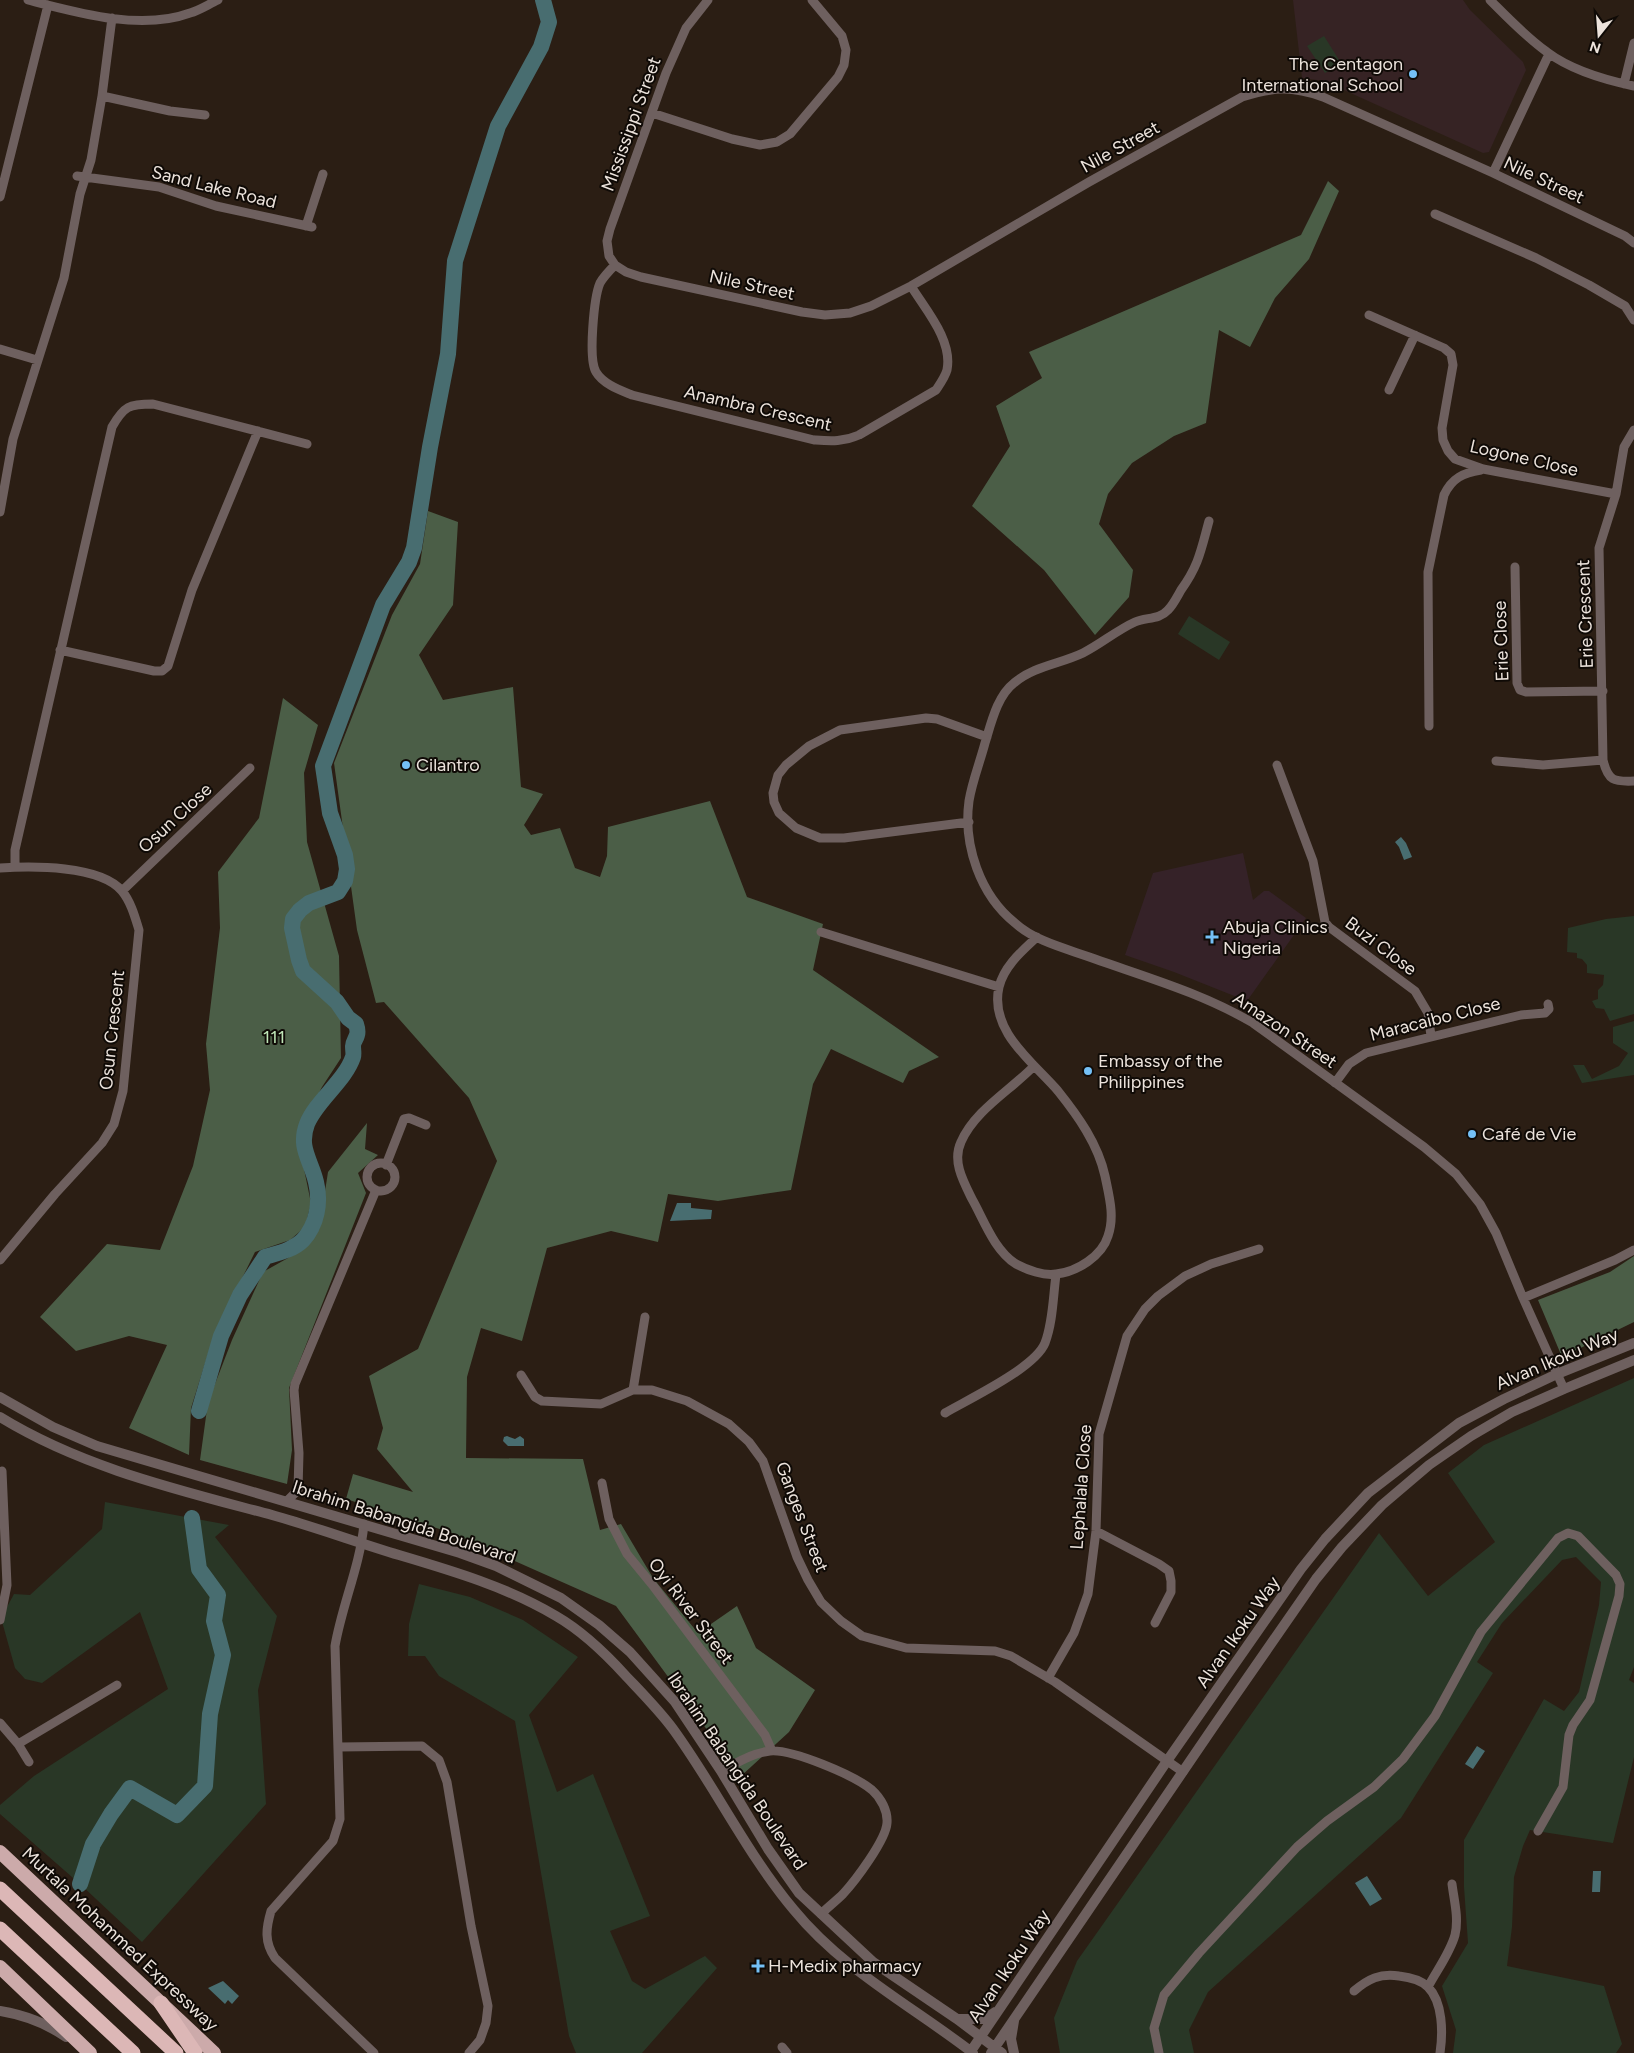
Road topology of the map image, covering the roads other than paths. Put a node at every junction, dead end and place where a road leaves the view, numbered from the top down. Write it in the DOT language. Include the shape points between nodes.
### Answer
graph roads {
  1 [pos="28,0"];
  2 [pos="218,0"];
  3 [pos="708,0"];
  4 [pos="812,0"];
  5 [pos="1490,0"];
  6 [pos="48,5"];
  7 [pos="112,18"];
  8 [pos="1634,43"];
  9 [pos="1549,54"];
  10 [pos="1624,84"];
  11 [pos="1634,86"];
  12 [pos="102,96"];
  13 [pos="652,113"];
  14 [pos="205,115"];
  15 [pos="1493,173"];
  16 [pos="323,174"];
  17 [pos="81,177"];
  18 [pos="0,197"];
  19 [pos="1435,214"];
  20 [pos="1634,243"];
  21 [pos="615,265"];
  22 [pos="911,286"];
  23 [pos="1368,315"];
  24 [pos="1634,320"];
  25 [pos="1415,335"];
  26 [pos="0,349"];
  27 [pos="37,360"];
  28 [pos="1389,390"];
  29 [pos="1634,430"];
  30 [pos="258,431"];
  31 [pos="307,444"];
  32 [pos="1483,470"];
  33 [pos="1616,494"];
  34 [pos="0,512"];
  35 [pos="1209,521"];
  36 [pos="1515,566"];
  37 [pos="60,650"];
  38 [pos="1603,691"];
  39 [pos="1429,726"];
  40 [pos="987,737"];
  41 [pos="1603,760"];
  42 [pos="1496,761"];
  43 [pos="1277,765"];
  44 [pos="250,768"];
  45 [pos="1634,781"];
  46 [pos="968,822"];
  47 [pos="15,867"];
  48 [pos="0,868"];
  49 [pos="122,891"];
  50 [pos="821,932"];
  51 [pos="1037,936"];
  52 [pos="999,987"];
  53 [pos="1548,1004"];
  54 [pos="1431,1036"];
  55 [pos="1034,1066"];
  56 [pos="1335,1083"];
  57 [pos="426,1125"];
  58 [pos="386,1164"];
  59 [pos="376,1190"];
  60 [pos="1259,1249"];
  61 [pos="1634,1250"];
  62 [pos="0,1260"];
  63 [pos="1056,1274"];
  64 [pos="1523,1298"];
  65 [pos="645,1317"];
  66 [pos="1634,1343"];
  67 [pos="1634,1360"];
  68 [pos="1557,1374"];
  69 [pos="521,1375"];
  70 [pos="1564,1388"];
  71 [pos="633,1390"];
  72 [pos="0,1397"];
  73 [pos="945,1414"];
  74 [pos="0,1417"];
  75 [pos="2,1472"];
  76 [pos="602,1483"];
  77 [pos="287,1501"];
  78 [pos="364,1524"];
  79 [pos="1096,1531"];
  80 [pos="362,1544"];
  81 [pos="0,1620"];
  82 [pos="1155,1623"];
  83 [pos="1048,1678"];
  84 [pos="117,1685"];
  85 [pos="0,1723"];
  86 [pos="18,1744"];
  87 [pos="339,1747"];
  88 [pos="772,1751"];
  89 [pos="1167,1761"];
  90 [pos="29,1762"];
  91 [pos="721,1771"];
  92 [pos="1183,1772"];
  93 [pos="1538,1831"];
  94 [pos="0,1852"];
  95 [pos="1452,1884"];
  96 [pos="0,1889"];
  97 [pos="820,1914"];
  98 [pos="0,1929"];
  99 [pos="0,1967"];
  100 [pos="1428,1987"];
  101 [pos="1354,1991"];
  102 [pos="161,2003"];
  103 [pos="1000,2009"];
  104 [pos="0,2011"];
  105 [pos="1015,2018"];
  106 [pos="957,2019"];
  107 [pos="981,2037"];
  108 [pos="996,2051"];
  109 [pos="972,2052"];
  110 [pos="89,2053"];
  111 [pos="133,2053"];
  112 [pos="176,2053"];
  113 [pos="195,2053"];
  114 [pos="214,2053"];
  115 [pos="374,2053"];
  116 [pos="468,2053"];
  117 [pos="1014,2053"];
  118 [pos="1159,2053"];
  119 [pos="1440,2053"];
  1 -- 6 [label="street"];
  2 -- 7 [label="street" via="189,13 150,20"];
  3 -- 13 [label="street, Mississippi Street" via="686,28"];
  4 -- 13 [label="street" via="842,36 846,50 844,65 838,77 790,134 777,142 760,145 732,140"];
  5 -- 9 [label="street"];
  6 -- 7 [label="street"];
  6 -- 18 [label="street"];
  7 -- 12 [label="street"];
  8 -- 10 [label="street"];
  9 -- 10 [label="street"];
  9 -- 15 [label="street"];
  10 -- 11 [label="street"];
  12 -- 14 [label="street"];
  12 -- 17 [label="street" via="91,160"];
  13 -- 21 [label="street, Mississippi Street" via="609,235 609,256"];
  15 -- 20 [label="street, Nile Street"];
  15 -- 22 [label="street, Nile Street" via="1304,90 1262,90 1242,97 1089,182"];
  16 -- 17 [label="street, Sand Lake Road" via="309,227 216,206 159,187"];
  17 -- 27 [label="street" via="64,278"];
  19 -- 24 [label="street" via="1589,285 1625,306"];
  21 -- 22 [label="street, Nile Street" via="641,277 825,315 850,313"];
  21 -- 22 [label="street, Anambra Crescent" via="606,274 596,296 591,353 596,372 612,386 632,395 814,440 836,442 859,435 936,390 942,381 947,370 947,355 942,338"];
  23 -- 25 [label="street, Logone Close"];
  25 -- 28 [label="street"];
  25 -- 32 [label="street, Logone Close" via="1451,354 1453,365 1442,440 1455,459"];
  26 -- 27 [label="street"];
  27 -- 34 [label="street" via="11,446"];
  29 -- 33 [label="street, Erie Crescent" via="1624,447"];
  30 -- 31 [label="street"];
  30 -- 37 [label="street" via="192,590 168,666 162,671 154,671"];
  30 -- 37 [label="street" via="153,404 135,404 121,412 112,427"];
  32 -- 33 [label="street, Logone Close"];
  32 -- 39 [label="street" via="1458,477 1449,485 1442,503 1428,572"];
  33 -- 38 [label="street, Erie Crescent" via="1599,548"];
  35 -- 40 [label="street, Amazon Street" via="1191,578 1170,609 1148,620 1136,621 1081,654 1028,673 1012,684 998,706"];
  36 -- 38 [label="street, Erie Close" via="1516,683 1520,690"];
  37 -- 47 [label="street" via="15,850"];
  38 -- 41 [label="street, Erie Crescent"];
  40 -- 46 [label="street, Amazon Street" via="969,801"];
  40 -- 46 [label="street" via="926,718 840,730 809,746 786,765 778,775 773,793 779,813 796,828 820,838 844,838"];
  41 -- 42 [label="street" via="1543,765"];
  41 -- 45 [label="street" via="1606,773 1613,779"];
  43 -- 54 [label="street, Buzi Close" via="1314,861 1325,922 1415,991 1428,1013"];
  44 -- 49 [label="street, Osun Close"];
  46 -- 51 [label="street, Amazon Street" via="970,848 990,896 1016,925"];
  47 -- 48 [label="street, Osun Crescent"];
  47 -- 49 [label="street, Osun Crescent" via="103,877"];
  49 -- 62 [label="street, Osun Crescent" via="139,930 119,1113 102,1143"];
  50 -- 52 [label="street"];
  51 -- 52 [label="street" via="1009,964"];
  51 -- 56 [label="street, Amazon Street" via="1226,1008"];
  52 -- 55 [label="street" via="1000,1019 1012,1040"];
  53 -- 54 [label="street, Maracaibo Close" via="1545,1013 1521,1015"];
  54 -- 56 [label="street, Maracaibo Close" via="1366,1053 1349,1064"];
  55 -- 63 [label="street" via="1087,1130 1103,1166 1112,1214 1108,1237 1092,1259 1072,1271"];
  55 -- 63 [label="street" via="981,1114 962,1140 958,1165 991,1235 1003,1251 1016,1263 1045,1274"];
  56 -- 64 [label="street, Amazon Street" via="1456,1174 1480,1204 1496,1233"];
  57 -- 58 [label="street" via="404,1119"];
  58 -- 59 [label="street" via="378,1164 368,1172 370,1185"];
  58 -- 59 [label="street" via="393,1171 394,1180 390,1188"];
  59 -- 77 [label="street" via="295,1384 300,1453 298,1490"];
  60 -- 79 [label="street, Lephalala Close" via="1185,1276 1158,1296 1134,1324 1122,1352 1099,1434"];
  61 -- 64 [label="street"];
  63 -- 73 [label="street" via="1047,1335 1037,1355 1016,1372"];
  64 -- 68 [label="street, Amazon Street"];
  65 -- 71 [label="street"];
  66 -- 68 [label="street, Alvan Ikoku Way"];
  67 -- 70 [label="street, Alvan Ikoku Way"];
  68 -- 70 [label="street, Amazon Street"];
  68 -- 89 [label="street, Alvan Ikoku Way" via="1459,1423 1368,1493 1301,1569"];
  69 -- 71 [label="street, Ganges Street" via="535,1397 542,1401 601,1404"];
  70 -- 92 [label="street, Alvan Ikoku Way" via="1512,1412 1471,1436 1429,1465 1382,1505 1316,1579"];
  71 -- 83 [label="street, Ganges Street" via="652,1390 687,1401 729,1424 749,1442 763,1461 808,1580 821,1602 862,1636 906,1648 995,1651"];
  72 -- 77 [label="street, Ibrahim Babangida Boulevard" via="97,1446"];
  74 -- 80 [label="street, Ibrahim Babangida Boulevard" via="47,1442 133,1477 276,1516"];
  75 -- 81 [label="street" via="7,1585"];
  76 -- 88 [label="street, Oyi River Street" via="609,1519 627,1554 765,1735"];
  77 -- 78 [label="street, Ibrahim Babangida Boulevard"];
  78 -- 80 [label="street"];
  78 -- 91 [label="street, Ibrahim Babangida Boulevard" via="496,1566 561,1598 599,1625 656,1679"];
  79 -- 82 [label="street" via="1169,1571 1171,1592"];
  79 -- 83 [label="street, Lephalala Close" via="1088,1594 1074,1633"];
  80 -- 87 [label="street" via="339,1619 335,1646"];
  80 -- 109 [label="street, Ibrahim Babangida Boulevard" via="488,1583 522,1597 559,1617 605,1653 672,1727 741,1838 775,1888 802,1920 849,1964"];
  83 -- 89 [label="street, Ganges Street"];
  84 -- 86 [label="street"];
  85 -- 86 [label="street"];
  86 -- 90 [label="street"];
  87 -- 115 [label="street" via="340,1818 333,1841 271,1911 266,1938 275,1958"];
  87 -- 116 [label="street" via="422,1746 439,1760 447,1782 488,2006 480,2040"];
  88 -- 91 [label="street" via="755,1753"];
  88 -- 97 [label="street" via="791,1753 850,1776 872,1790 886,1811 885,1832 868,1861 843,1894"];
  89 -- 92 [label="street, Ganges Street"];
  89 -- 103 [label="street, Alvan Ikoku Way"];
  91 -- 97 [label="street, Ibrahim Babangida Boulevard" via="768,1849 799,1893"];
  92 -- 105 [label="street, Alvan Ikoku Way"];
  93 -- 118 [label="street" via="1563,1787 1569,1736 1590,1700 1619,1596 1620,1584 1616,1575 1578,1536 1568,1533 1558,1538 1482,1632 1435,1716 1403,1759 1374,1787 1297,1847 1198,1953 1164,1995 1154,2028"];
  94 -- 102 [label="highway, Murtala Mohammed Expressway"];
  95 -- 100 [label="street" via="1455,1934"];
  96 -- 112 [label="highway"];
  97 -- 106 [label="street, Ibrahim Babangida Boulevard" via="873,1962"];
  98 -- 111 [label="highway"];
  99 -- 110 [label="highway"];
  100 -- 101 [label="street" via="1415,1979 1387,1974 1372,1977"];
  100 -- 119 [label="street" via="1439,2007 1442,2024"];
  102 -- 113 [label="highway"];
  102 -- 114 [label="highway, Murtala Mohammed Expressway"];
  103 -- 106 [label="street" via="985,2019"];
  103 -- 107 [label="street, Alvan Ikoku Way"];
  104 -- 110 [label="street" via="37,2021"];
  105 -- 108 [label="street, Alvan Ikoku Way"];
  105 -- 117 [label="street" via="1011,2039"];
  106 -- 107 [label="street, Ibrahim Babangida Boulevard"];
  107 -- 108 [label="street, Ibrahim Babangida Boulevard"];
  107 -- 109 [label="street, Alvan Ikoku Way"];
}
